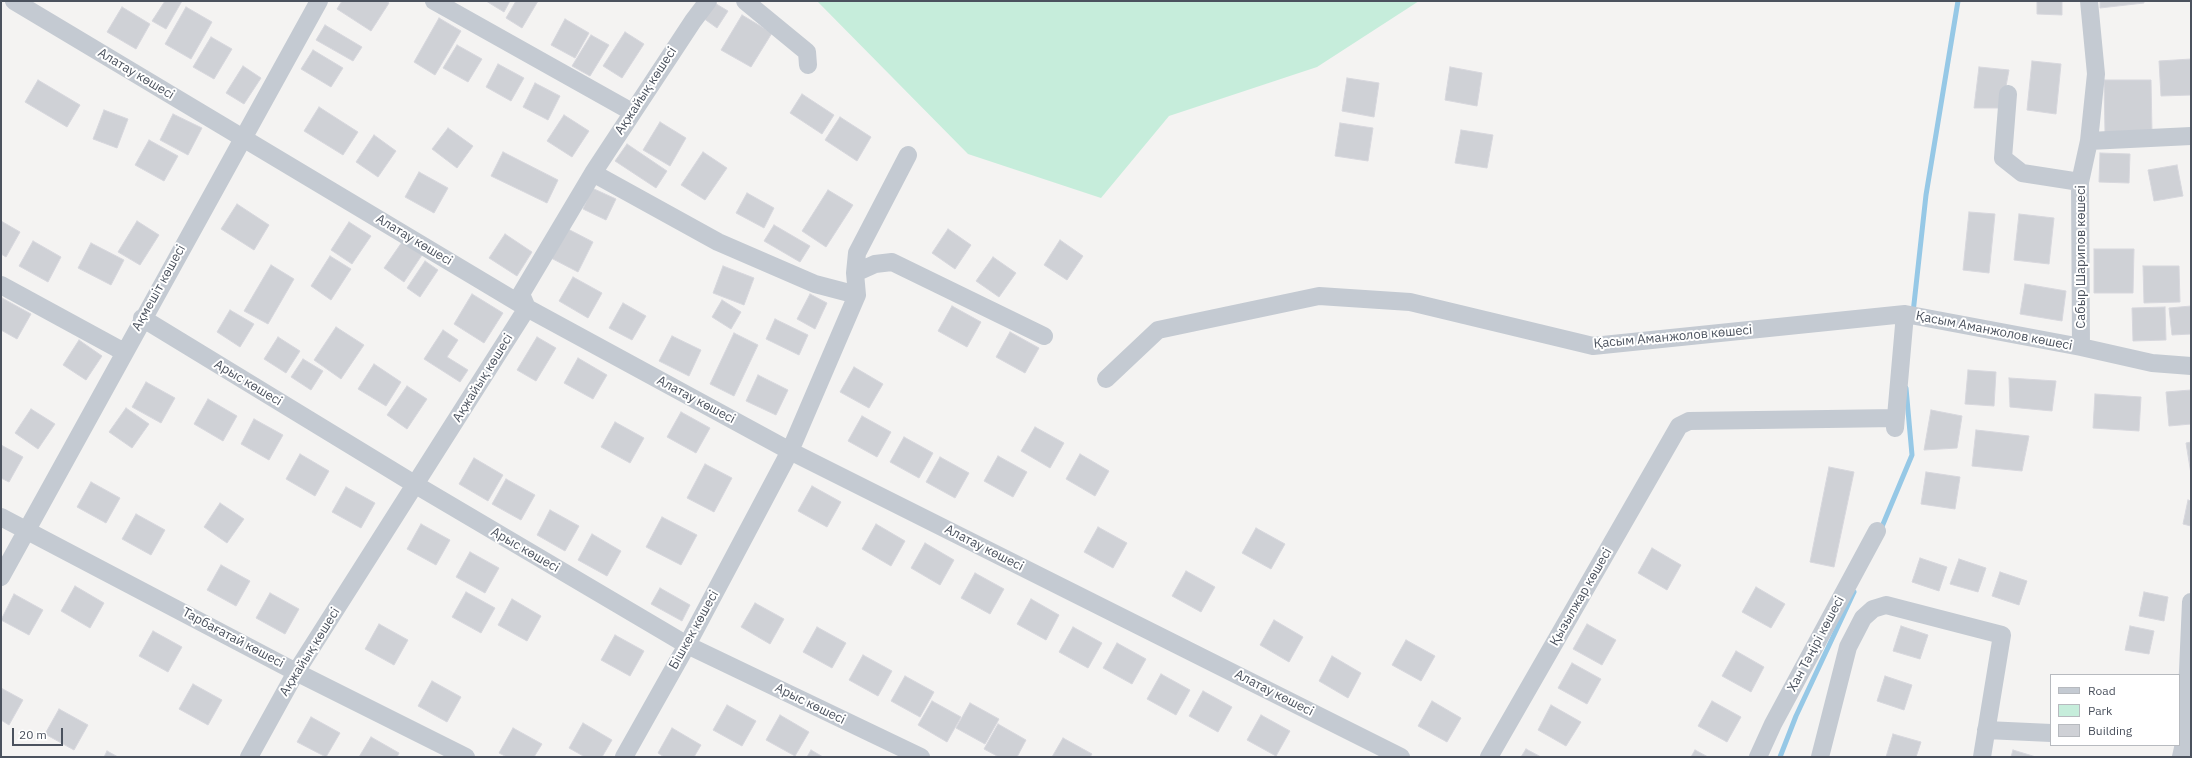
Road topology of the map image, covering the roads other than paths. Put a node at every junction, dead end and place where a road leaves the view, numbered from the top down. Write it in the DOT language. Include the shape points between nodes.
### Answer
graph roads {
  1 [pos="14,1"];
  2 [pos="319,1"];
  3 [pos="434,1"];
  4 [pos="708,1"];
  5 [pos="745,1"];
  6 [pos="2089,1"];
  7 [pos="808,65"];
  8 [pos="2008,94"];
  9 [pos="632,112"];
  10 [pos="2191,136"];
  11 [pos="244,138"];
  12 [pos="2089,141"];
  13 [pos="908,155"];
  14 [pos="593,173"];
  15 [pos="2080,182"];
  16 [pos="855,273"];
  17 [pos="1,285"];
  18 [pos="857,295"];
  19 [pos="527,308"];
  20 [pos="1908,314"];
  21 [pos="142,318"];
  22 [pos="1044,336"];
  23 [pos="2081,347"];
  24 [pos="124,352"];
  25 [pos="2191,366"];
  26 [pos="1106,379"];
  27 [pos="790,451"];
  28 [pos="416,485"];
  29 [pos="1,517"];
  30 [pos="26,529"];
  31 [pos="1877,531"];
  32 [pos="1,577"];
  33 [pos="2191,602"];
  34 [pos="687,644"];
  35 [pos="296,672"];
  36 [pos="1986,730"];
  37 [pos="2050,733"];
  38 [pos="2182,739"];
  39 [pos="249,757"];
  40 [pos="466,757"];
  41 [pos="624,757"];
  42 [pos="921,757"];
  43 [pos="1401,757"];
  44 [pos="1489,757"];
  45 [pos="1758,757"];
  46 [pos="1820,757"];
  47 [pos="1982,757"];
  48 [pos="2181,757"];
  1 -- 11 [label="street, Алатау көшесі"];
  2 -- 11 [label="street, Ақмешіт көшесі"];
  3 -- 9 [label="street"];
  4 -- 9 [label="street, Ақжайық көшесі"];
  5 -- 7 [label="street" via="807,52"];
  6 -- 12 [label="street, Сабыр Шарипов көшесі" via="2096,74"];
  8 -- 15 [label="street" via="2003,158 2022,173"];
  9 -- 14 [label="street, Ақжайық көшесі"];
  10 -- 12 [label="street"];
  11 -- 19 [label="street, Алатау көшесі"];
  11 -- 21 [label="street, Ақмешіт көшесі"];
  12 -- 15 [label="street, Сабыр Шарипов көшесі"];
  13 -- 16 [label="street" via="857,253"];
  14 -- 18 [label="street" via="718,242 815,284"];
  14 -- 19 [label="street, Ақжайық көшесі" via="521,294"];
  15 -- 23 [label="street, Сабыр Шарипов көшесі"];
  16 -- 18 [label="street"];
  16 -- 22 [label="street" via="875,264 892,262"];
  17 -- 24 [label="street"];
  18 -- 27 [label="street, Бішкек көшесі"];
  19 -- 27 [label="street, Алатау көшесі"];
  19 -- 28 [label="street, Ақжайық көшесі"];
  20 -- 23 [label="street, Қасым Аманжолов көшесі"];
  20 -- 26 [label="street, Қасым Аманжолов көшесі" via="1593,346 1410,302 1319,296 1158,330"];
  20 -- 44 [label="street, Қызылжар көшесі" via="1895,423 1689,422 1679,426"];
  21 -- 24 [label="street, Ақмешіт көшесі"];
  21 -- 28 [label="street, Арыс көшесі"];
  23 -- 25 [label="street, Қасым Аманжолов көшесі" via="2152,363"];
  24 -- 30 [label="street, Ақмешіт көшесі"];
  27 -- 34 [label="street, Бішкек көшесі"];
  27 -- 43 [label="street, Алатау көшесі"];
  28 -- 34 [label="street, Арыс көшесі"];
  28 -- 35 [label="street, Ақжайық көшесі"];
  29 -- 30 [label="street, Тарбағатай көшесі"];
  30 -- 32 [label="street, Ақмешіт көшесі"];
  30 -- 35 [label="street, Тарбағатай көшесі"];
  31 -- 45 [label="street, Хан Тәңірі көшесі" via="1773,724"];
  33 -- 38 [label="street"];
  34 -- 41 [label="street, Бішкек көшесі"];
  34 -- 42 [label="street, Арыс көшесі"];
  35 -- 39 [label="street, Ақжайық көшесі"];
  35 -- 40 [label="street, Тарбағатай көшесі"];
  36 -- 37 [label="street"];
  36 -- 46 [label="street" via="2002,635 1886,605 1873,609 1863,618 1848,647"];
  36 -- 47 [label="street"];
  38 -- 48 [label="street"];
}
